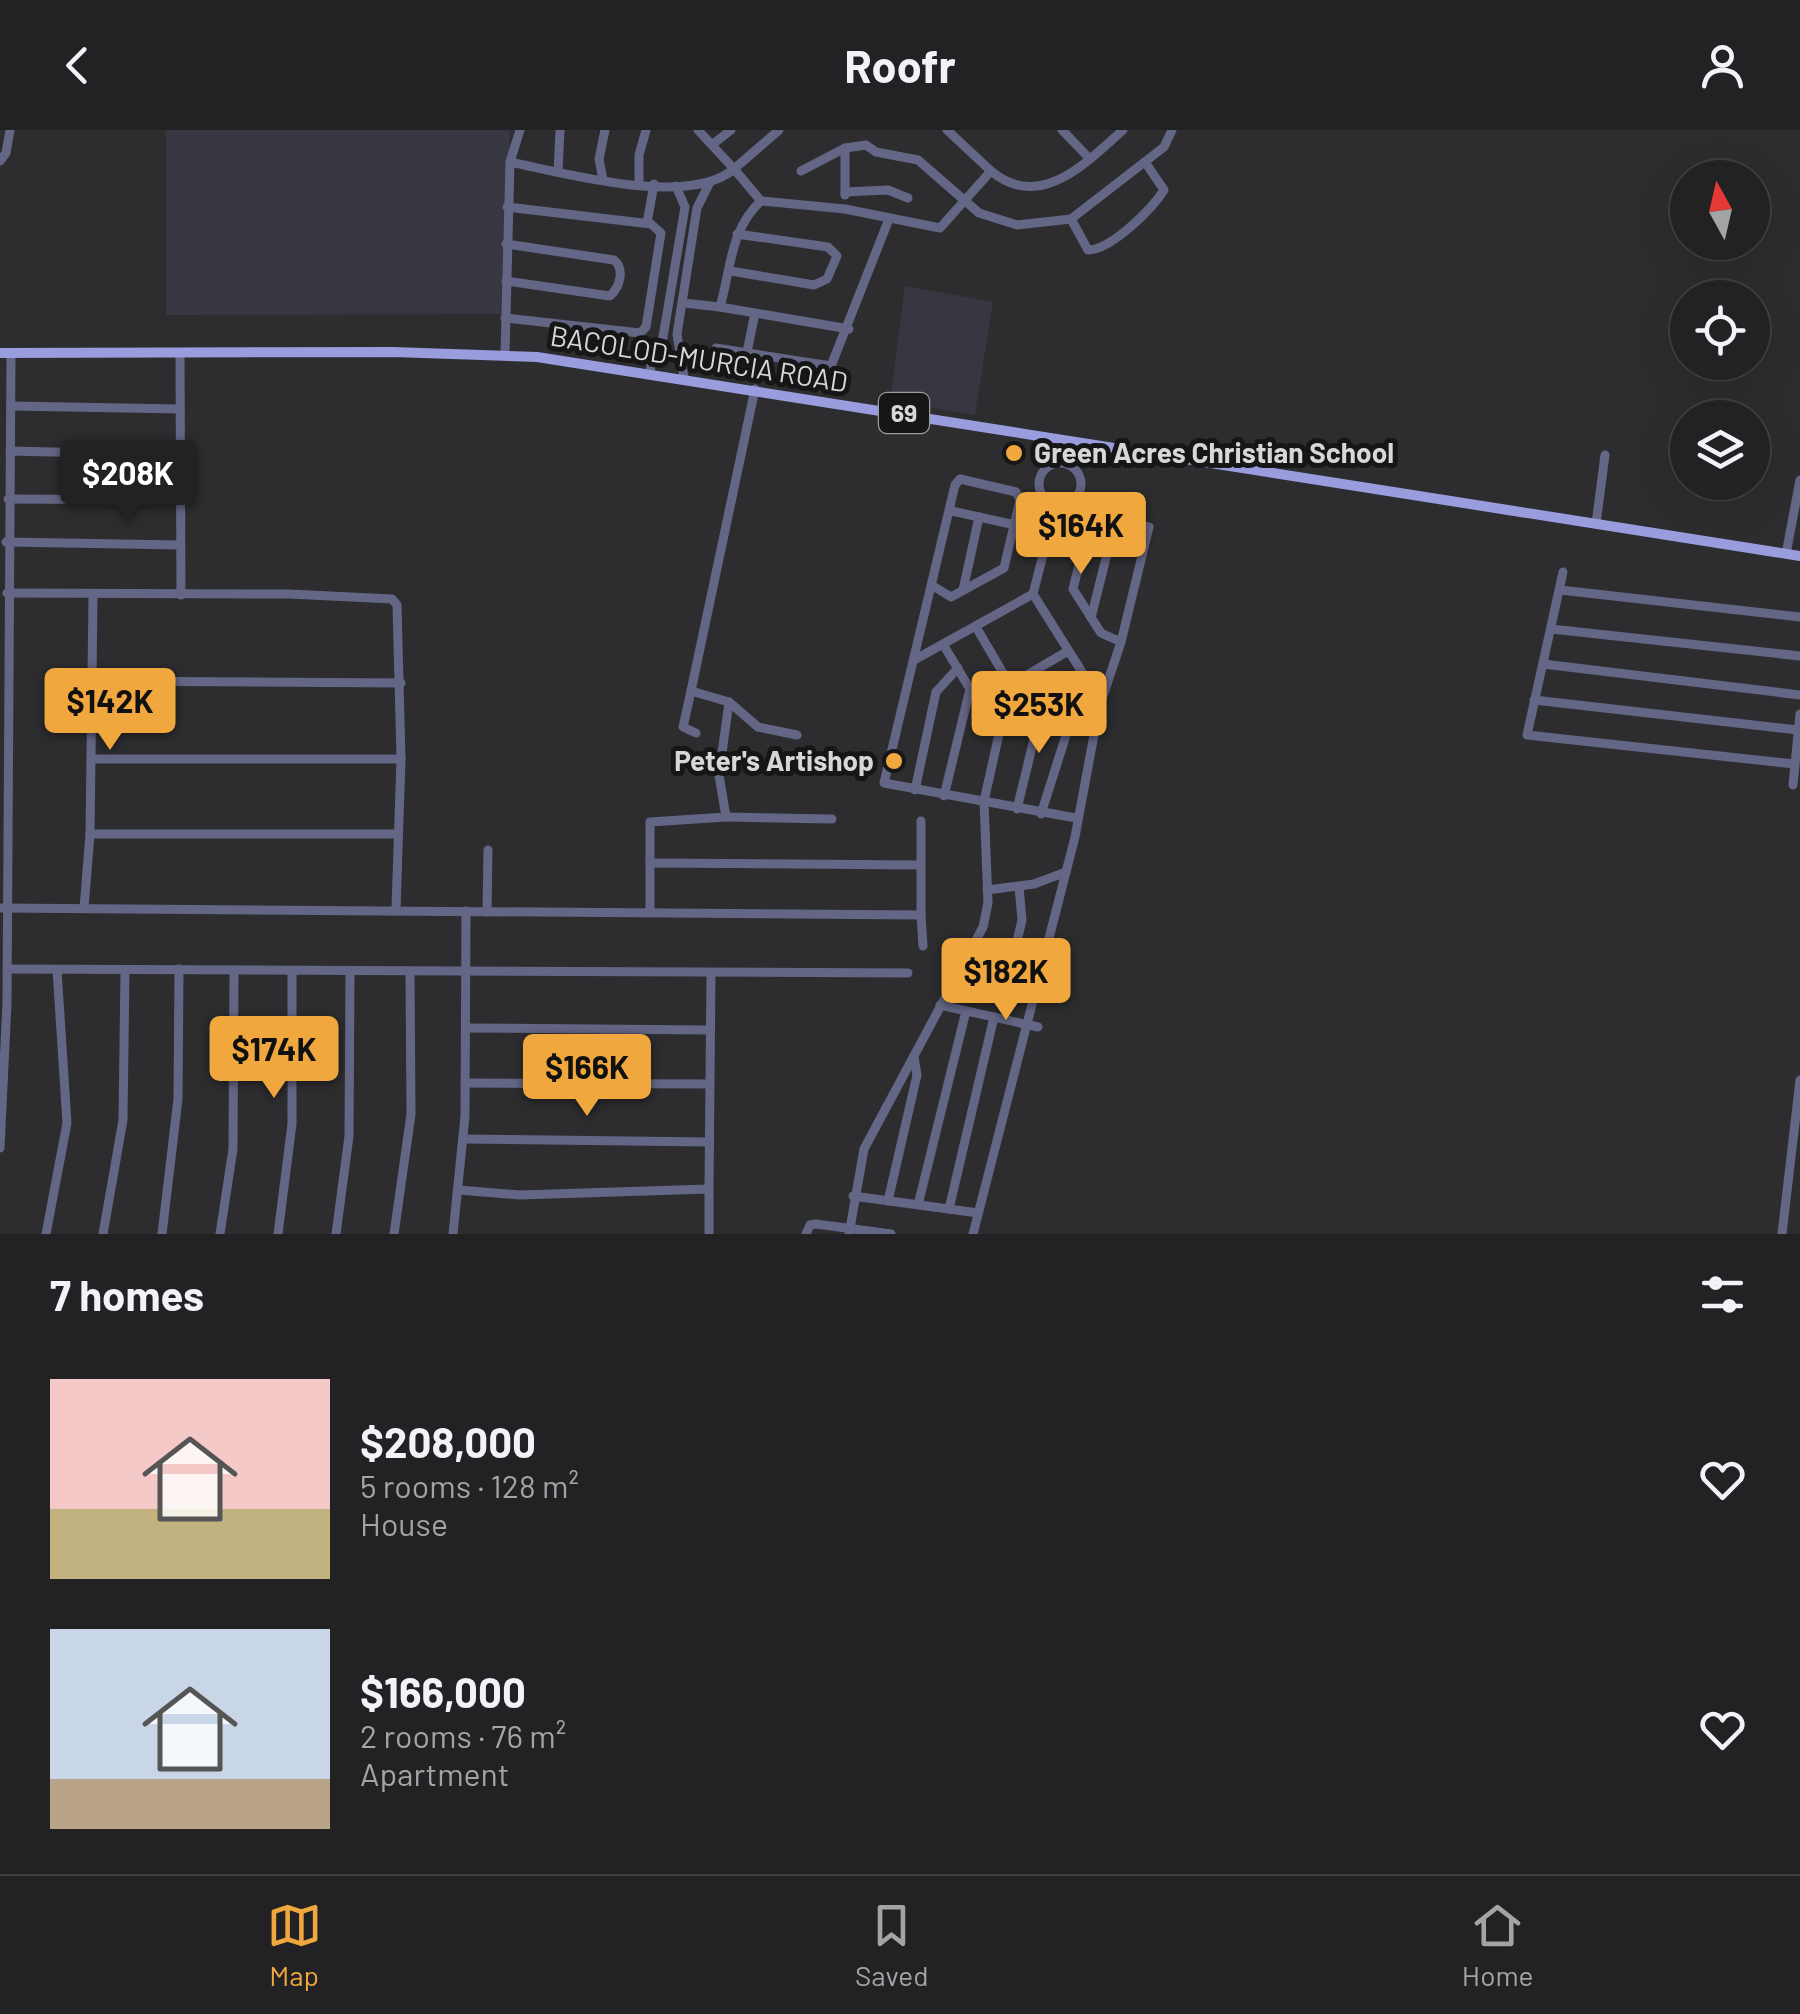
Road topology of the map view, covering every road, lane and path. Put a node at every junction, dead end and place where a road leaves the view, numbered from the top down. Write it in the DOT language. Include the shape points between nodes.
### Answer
graph roads {
  1 [pos="10,130"];
  2 [pos="520,130"];
  3 [pos="560,130"];
  4 [pos="605,130"];
  5 [pos="646,130"];
  6 [pos="698,130"];
  7 [pos="730,130"];
  8 [pos="779,130"];
  9 [pos="947,130"];
  10 [pos="1062,130"];
  11 [pos="1172,130"];
  12 [pos="1118,132"];
  13 [pos="713,144"];
  14 [pos="845,148"];
  15 [pos="1089,158"];
  16 [pos="0,161"];
  17 [pos="510,162"];
  18 [pos="1145,162"];
  19 [pos="734,168"];
  20 [pos="800,171"];
  21 [pos="558,172"];
  22 [pos="991,172"];
  23 [pos="602,180"];
  24 [pos="639,184"];
  25 [pos="654,184"];
  26 [pos="708,184"];
  27 [pos="676,186"];
  28 [pos="845,192"];
  29 [pos="908,198"];
  30 [pos="761,200"];
  31 [pos="965,200"];
  32 [pos="507,207"];
  33 [pos="685,207"];
  34 [pos="697,208"];
  35 [pos="845,209"];
  36 [pos="889,219"];
  37 [pos="1071,220"];
  38 [pos="647,223"];
  39 [pos="737,234"];
  40 [pos="506,244"];
  41 [pos="677,260"];
  42 [pos="690,261"];
  43 [pos="731,270"];
  44 [pos="506,281"];
  45 [pos="684,303"];
  46 [pos="720,307"];
  47 [pos="755,313"];
  48 [pos="667,316"];
  49 [pos="505,318"];
  50 [pos="681,318"];
  51 [pos="849,329"];
  52 [pos="716,348"];
  53 [pos="180,352"];
  54 [pos="746,352"];
  55 [pos="6,353"];
  56 [pos="505,354"];
  57 [pos="650,372"];
  58 [pos="684,378"];
  59 [pos="755,389"];
  60 [pos="12,406"];
  61 [pos="180,409"];
  62 [pos="1071,439"];
  63 [pos="10,451"];
  64 [pos="180,455"];
  65 [pos="1605,455"];
  66 [pos="1066,463"];
  67 [pos="1800,480"];
  68 [pos="8,499"];
  69 [pos="178,500"];
  70 [pos="1056,504"];
  71 [pos="952,511"];
  72 [pos="978,517"];
  73 [pos="1596,524"];
  74 [pos="1014,525"];
  75 [pos="1051,534"];
  76 [pos="1082,541"];
  77 [pos="6,542"];
  78 [pos="180,545"];
  79 [pos="1109,546"];
  80 [pos="1142,553"];
  81 [pos="1786,554"];
  82 [pos="1800,556"];
  83 [pos="1563,572"];
  84 [pos="934,586"];
  85 [pos="963,590"];
  86 [pos="1560,590"];
  87 [pos="7,593"];
  88 [pos="1033,594"];
  89 [pos="181,595"];
  90 [pos="92,596"];
  91 [pos="1800,617"];
  92 [pos="1091,618"];
  93 [pos="976,627"];
  94 [pos="1552,628"];
  95 [pos="1121,642"];
  96 [pos="944,646"];
  97 [pos="1068,651"];
  98 [pos="1800,656"];
  99 [pos="916,659"];
  100 [pos="1544,664"];
  101 [pos="958,668"];
  102 [pos="1087,680"];
  103 [pos="91,681"];
  104 [pos="401,683"];
  105 [pos="1010,685"];
  106 [pos="692,691"];
  107 [pos="1800,695"];
  108 [pos="1060,696"];
  109 [pos="1534,700"];
  110 [pos="730,702"];
  111 [pos="1098,708"];
  112 [pos="1800,714"];
  113 [pos="1798,730"];
  114 [pos="696,734"];
  115 [pos="797,736"];
  116 [pos="91,759"];
  117 [pos="402,760"];
  118 [pos="1794,764"];
  119 [pos="1793,785"];
  120 [pos="915,790"];
  121 [pos="944,796"];
  122 [pos="984,801"];
  123 [pos="1017,809"];
  124 [pos="1041,814"];
  125 [pos="726,817"];
  126 [pos="1076,818"];
  127 [pos="832,819"];
  128 [pos="921,821"];
  129 [pos="90,834"];
  130 [pos="398,834"];
  131 [pos="488,850"];
  132 [pos="650,863"];
  133 [pos="920,865"];
  134 [pos="1066,872"];
  135 [pos="1019,886"];
  136 [pos="987,890"];
  137 [pos="3,908"];
  138 [pos="84,908"];
  139 [pos="396,909"];
  140 [pos="466,911"];
  141 [pos="488,912"];
  142 [pos="650,912"];
  143 [pos="921,915"];
  144 [pos="924,946"];
  145 [pos="178,969"];
  146 [pos="7,970"];
  147 [pos="57,970"];
  148 [pos="124,970"];
  149 [pos="234,970"];
  150 [pos="292,971"];
  151 [pos="350,972"];
  152 [pos="466,972"];
  153 [pos="410,973"];
  154 [pos="711,973"];
  155 [pos="908,973"];
  156 [pos="955,974"];
  157 [pos="1006,988"];
  158 [pos="1033,993"];
  159 [pos="940,1005"];
  160 [pos="966,1011"];
  161 [pos="994,1017"];
  162 [pos="1026,1024"];
  163 [pos="1038,1027"];
  164 [pos="466,1028"];
  165 [pos="710,1030"];
  166 [pos="913,1056"];
  167 [pos="1800,1080"];
  168 [pos="466,1083"];
  169 [pos="709,1084"];
  170 [pos="885,1115"];
  171 [pos="906,1126"];
  172 [pos="464,1139"];
  173 [pos="709,1142"];
  174 [pos="0,1148"];
  175 [pos="459,1190"];
  176 [pos="708,1190"];
  177 [pos="853,1196"];
  178 [pos="888,1200"];
  179 [pos="918,1205"];
  180 [pos="949,1209"];
  181 [pos="978,1213"];
  182 [pos="849,1231"];
  183 [pos="46,1234"];
  184 [pos="102,1234"];
  185 [pos="162,1234"];
  186 [pos="220,1234"];
  187 [pos="278,1234"];
  188 [pos="336,1234"];
  189 [pos="394,1234"];
  190 [pos="453,1234"];
  191 [pos="709,1234"];
  192 [pos="806,1234"];
  193 [pos="891,1234"];
  194 [pos="973,1234"];
  195 [pos="1782,1234"];
  1 -- 16 [label="street"];
  2 -- 17 [label="street"];
  3 -- 21 [label="street"];
  4 -- 23 [label="street"];
  5 -- 24 [label="street"];
  6 -- 13 [label="street"];
  7 -- 13 [label="street"];
  8 -- 19 [label="street"];
  9 -- 22 [label="street"];
  10 -- 15 [label="street"];
  11 -- 18 [label="street" via="1167,144"];
  12 -- 15 [label="street"];
  13 -- 19 [label="street"];
  14 -- 20 [label="street"];
  14 -- 28 [label="street"];
  14 -- 31 [label="street" via="908,156"];
  15 -- 22 [label="street" via="1062,181 1039,188 1007,184"];
  17 -- 21 [label="street"];
  17 -- 32 [label="street"];
  18 -- 37 [label="street"];
  18 -- 37 [label="street" via="1163,186 1162,195 1101,248 1088,250"];
  19 -- 26 [label="street"];
  19 -- 30 [label="street"];
  21 -- 23 [label="street"];
  22 -- 31 [label="street"];
  23 -- 24 [label="street"];
  24 -- 25 [label="street"];
  25 -- 27 [label="street"];
  25 -- 38 [label="street"];
  26 -- 27 [label="street"];
  26 -- 34 [label="street"];
  27 -- 33 [label="street"];
  28 -- 29 [label="street" via="888,190"];
  28 -- 35 [label="street"];
  30 -- 35 [label="street"];
  30 -- 39 [label="street"];
  31 -- 36 [label="street" via="943,228"];
  31 -- 37 [label="street" via="980,214 1016,225"];
  32 -- 38 [label="street"];
  32 -- 40 [label="street"];
  33 -- 34 [label="street"];
  33 -- 41 [label="street"];
  34 -- 42 [label="street"];
  35 -- 36 [label="street"];
  36 -- 51 [label="street"];
  38 -- 49 [label="street" via="661,233 640,334"];
  39 -- 43 [label="street"];
  39 -- 43 [label="street" via="828,247 836,256 827,279 814,286"];
  40 -- 44 [label="street"];
  40 -- 44 [label="street" via="614,260 620,270 610,296"];
  41 -- 42 [label="street"];
  41 -- 48 [label="street"];
  42 -- 45 [label="street"];
  43 -- 46 [label="street"];
  44 -- 49 [label="street"];
  45 -- 46 [label="street"];
  45 -- 50 [label="street"];
  46 -- 47 [label="street"];
  47 -- 51 [label="street"];
  47 -- 54 [label="street"];
  48 -- 50 [label="street"];
  48 -- 57 [label="street"];
  49 -- 56 [label="street"];
  50 -- 58 [label="street" via="677,340"];
  51 -- 54 [label="street" via="831,366"];
  52 -- 54 [label="street"];
  53 -- 55 [label="main road, BACOLOD-MURCIA ROAD / 69"];
  53 -- 56 [label="main road, BACOLOD-MURCIA ROAD / 69"];
  53 -- 61 [label="street"];
  55 -- 60 [label="street"];
  56 -- 57 [label="main road, BACOLOD-MURCIA ROAD / 69"];
  57 -- 58 [label="main road, BACOLOD-MURCIA ROAD / 69"];
  58 -- 59 [label="main road, BACOLOD-MURCIA ROAD / 69"];
  59 -- 62 [label="main road, BACOLOD-MURCIA ROAD / 69"];
  59 -- 106 [label="street"];
  60 -- 61 [label="street"];
  60 -- 63 [label="street"];
  61 -- 64 [label="street"];
  62 -- 66 [label="street"];
  62 -- 73 [label="main road, BACOLOD-MURCIA ROAD / 69"];
  63 -- 64 [label="street"];
  63 -- 68 [label="street"];
  64 -- 69 [label="street"];
  65 -- 73 [label="street"];
  66 -- 70 [label="street" via="1079,474 1080,490 1070,502"];
  66 -- 70 [label="street" via="1047,466 1038,484"];
  67 -- 81 [label="street"];
  68 -- 69 [label="street"];
  68 -- 77 [label="street"];
  69 -- 78 [label="street"];
  70 -- 75 [label="street"];
  71 -- 72 [label="street"];
  71 -- 74 [label="street" via="958,480 968,480 1019,495"];
  71 -- 84 [label="street"];
  72 -- 74 [label="street"];
  72 -- 85 [label="street"];
  73 -- 81 [label="main road, BACOLOD-MURCIA ROAD / 69"];
  74 -- 75 [label="street"];
  74 -- 85 [label="street" via="1004,568"];
  75 -- 76 [label="street"];
  75 -- 88 [label="street"];
  76 -- 79 [label="street"];
  76 -- 80 [label="street" via="1083,514 1099,511 1148,525"];
  76 -- 92 [label="street" via="1073,584"];
  77 -- 78 [label="street"];
  77 -- 87 [label="street"];
  78 -- 89 [label="street"];
  79 -- 80 [label="street"];
  79 -- 92 [label="street"];
  80 -- 95 [label="street"];
  81 -- 82 [label="main road, BACOLOD-MURCIA ROAD / 69"];
  83 -- 86 [label="street"];
  84 -- 85 [label="street" via="951,597"];
  84 -- 99 [label="street"];
  86 -- 91 [label="street"];
  86 -- 94 [label="street"];
  87 -- 90 [label="street"];
  87 -- 137 [label="street"];
  88 -- 93 [label="street"];
  88 -- 97 [label="street"];
  89 -- 90 [label="street"];
  89 -- 104 [label="street" via="392,599"];
  90 -- 103 [label="street"];
  92 -- 95 [label="street" via="1101,633"];
  93 -- 96 [label="street"];
  93 -- 105 [label="street"];
  94 -- 98 [label="street"];
  94 -- 100 [label="street"];
  95 -- 111 [label="street"];
  96 -- 99 [label="street"];
  96 -- 101 [label="street"];
  97 -- 102 [label="street"];
  97 -- 105 [label="street"];
  99 -- 120 [label="street" via="884,778 888,786"];
  100 -- 107 [label="street"];
  100 -- 109 [label="street"];
  101 -- 120 [label="street" via="936,692"];
  101 -- 121 [label="street" via="970,690"];
  102 -- 108 [label="street"];
  102 -- 111 [label="street"];
  103 -- 104 [label="street"];
  103 -- 116 [label="street"];
  104 -- 117 [label="street"];
  105 -- 122 [label="street"];
  106 -- 110 [label="street"];
  106 -- 114 [label="street" via="683,727"];
  108 -- 123 [label="street" via="1038,715"];
  108 -- 124 [label="street" via="1070,716 1068,729"];
  109 -- 113 [label="street"];
  109 -- 118 [label="street" via="1528,736"];
  110 -- 115 [label="street" via="749,723"];
  110 -- 125 [label="street" via="719,775"];
  111 -- 126 [label="street"];
  112 -- 113 [label="street"];
  113 -- 118 [label="street"];
  116 -- 117 [label="street"];
  116 -- 129 [label="street"];
  117 -- 130 [label="street"];
  118 -- 119 [label="street"];
  120 -- 121 [label="street"];
  121 -- 122 [label="street"];
  122 -- 123 [label="street"];
  122 -- 136 [label="street"];
  123 -- 124 [label="street"];
  124 -- 126 [label="street"];
  125 -- 127 [label="street"];
  125 -- 132 [label="street" via="652,819"];
  126 -- 134 [label="street"];
  128 -- 133 [label="street"];
  129 -- 130 [label="street"];
  129 -- 138 [label="street"];
  130 -- 139 [label="street"];
  131 -- 141 [label="street"];
  132 -- 133 [label="street"];
  132 -- 142 [label="street"];
  133 -- 143 [label="street"];
  134 -- 135 [label="street"];
  134 -- 158 [label="street"];
  135 -- 136 [label="street"];
  135 -- 157 [label="street" via="1022,920"];
  136 -- 156 [label="street" via="983,927"];
  137 -- 138 [label="street"];
  137 -- 146 [label="street"];
  138 -- 139 [label="street"];
  139 -- 140 [label="street"];
  140 -- 141 [label="street"];
  140 -- 152 [label="street"];
  141 -- 142 [label="street"];
  142 -- 143 [label="street"];
  143 -- 144 [label="street"];
  145 -- 148 [label="street"];
  145 -- 149 [label="street"];
  145 -- 185 [label="street" via="178,1099"];
  146 -- 147 [label="street"];
  146 -- 174 [label="street"];
  147 -- 148 [label="street"];
  147 -- 183 [label="street" via="67,1123"];
  148 -- 184 [label="street" via="123,1120"];
  149 -- 150 [label="street"];
  149 -- 186 [label="street" via="233,1149"];
  150 -- 151 [label="street"];
  150 -- 187 [label="street" via="292,1124"];
  151 -- 153 [label="street"];
  151 -- 188 [label="street" via="349,1136"];
  152 -- 153 [label="street"];
  152 -- 154 [label="street"];
  152 -- 164 [label="street"];
  153 -- 189 [label="street" via="411,1114"];
  154 -- 155 [label="street"];
  154 -- 165 [label="street"];
  156 -- 157 [label="street"];
  156 -- 159 [label="street"];
  157 -- 158 [label="street"];
  158 -- 162 [label="street"];
  159 -- 160 [label="street"];
  159 -- 166 [label="street"];
  160 -- 161 [label="street"];
  160 -- 179 [label="street"];
  161 -- 162 [label="street"];
  161 -- 180 [label="street"];
  162 -- 163 [label="street"];
  162 -- 181 [label="street"];
  164 -- 165 [label="street"];
  164 -- 168 [label="street"];
  165 -- 169 [label="street"];
  166 -- 170 [label="street"];
  166 -- 171 [label="street" via="917,1075"];
  167 -- 195 [label="street"];
  168 -- 169 [label="street"];
  168 -- 172 [label="street"];
  169 -- 173 [label="street"];
  170 -- 171 [label="street"];
  170 -- 177 [label="street" via="864,1149"];
  171 -- 178 [label="street"];
  172 -- 173 [label="street"];
  172 -- 175 [label="street"];
  173 -- 176 [label="street"];
  175 -- 176 [label="street"];
  175 -- 190 [label="street"];
  176 -- 191 [label="street"];
  177 -- 178 [label="street"];
  177 -- 182 [label="street"];
  178 -- 179 [label="street"];
  179 -- 180 [label="street"];
  180 -- 181 [label="street"];
  181 -- 194 [label="street"];
  182 -- 192 [label="street" via="814,1224"];
  182 -- 193 [label="street"];
}
